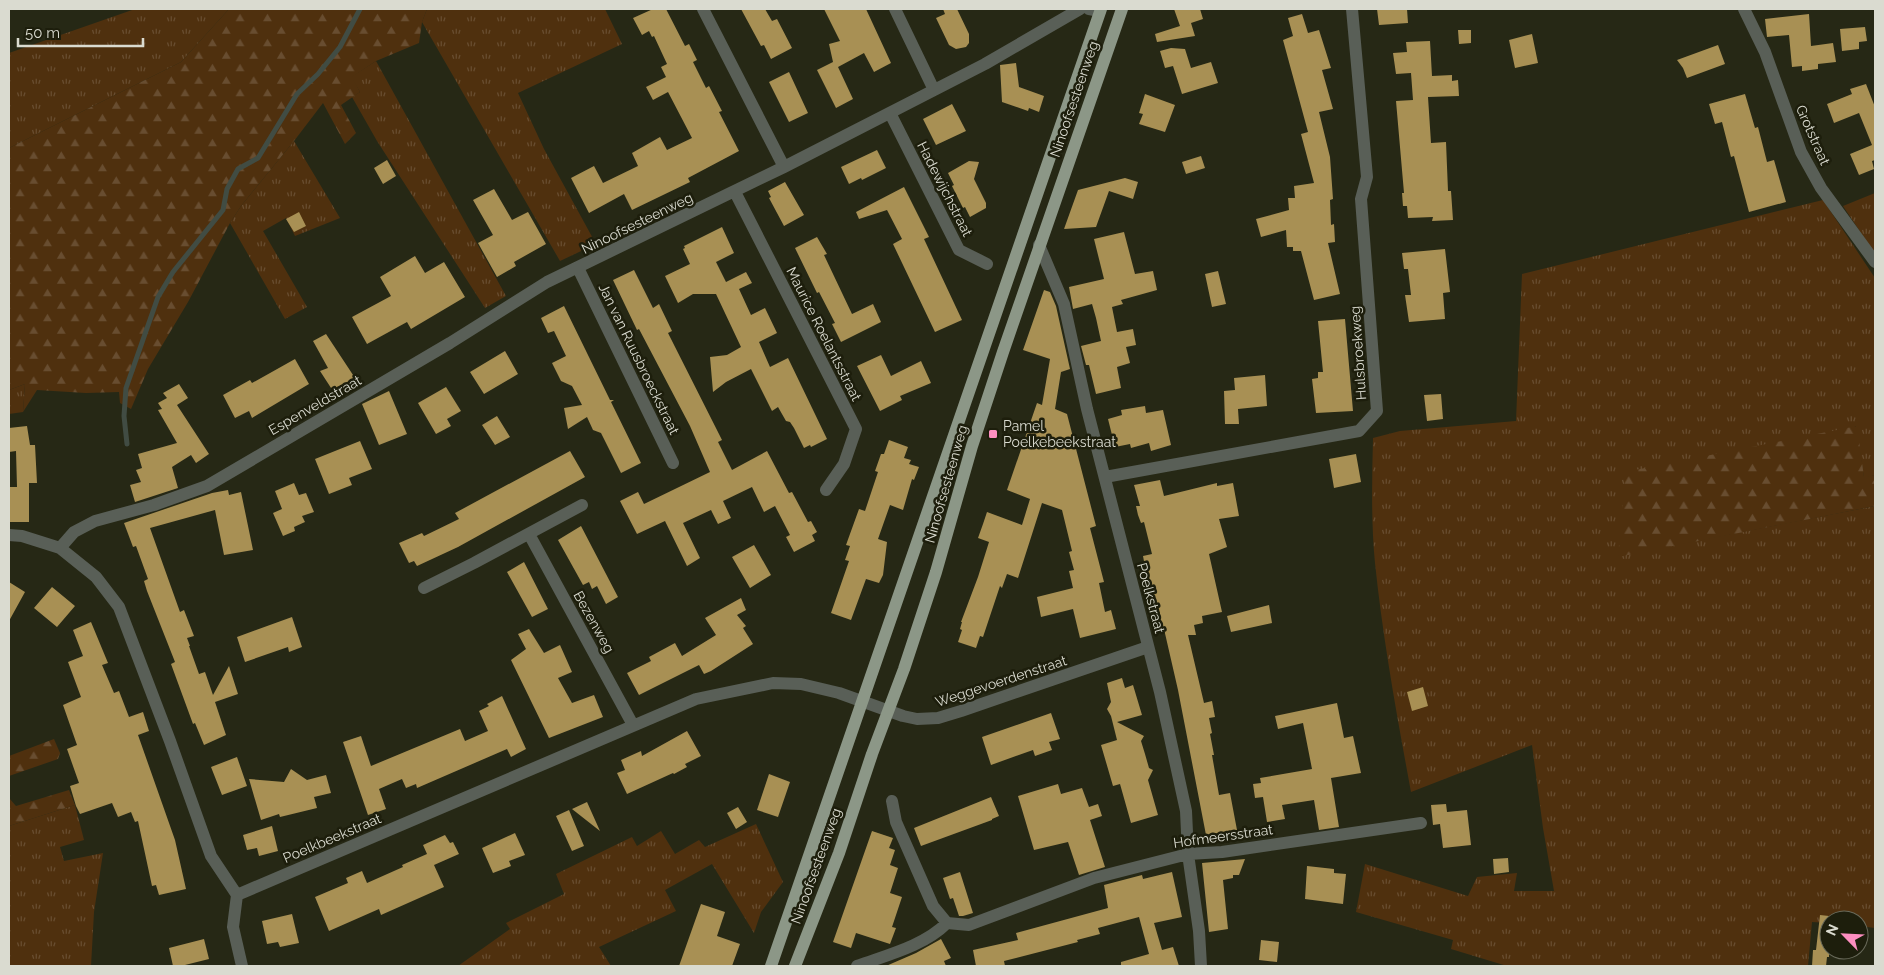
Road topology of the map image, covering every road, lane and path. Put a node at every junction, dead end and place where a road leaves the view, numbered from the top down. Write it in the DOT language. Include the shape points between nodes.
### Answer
graph roads {
  1 [pos="703,9"];
  2 [pos="895,9"];
  3 [pos="1080,9"];
  4 [pos="1122,9"];
  5 [pos="1352,9"];
  6 [pos="1744,9"];
  7 [pos="1097,10"];
  8 [pos="934,90"];
  9 [pos="890,113"];
  10 [pos="784,167"];
  11 [pos="735,192"];
  12 [pos="1039,245"];
  13 [pos="1875,262"];
  14 [pos="988,264"];
  15 [pos="578,268"];
  16 [pos="673,463"];
  17 [pos="1105,477"];
  18 [pos="826,490"];
  19 [pos="582,505"];
  20 [pos="529,534"];
  21 [pos="9,535"];
  22 [pos="60,548"];
  23 [pos="424,588"];
  24 [pos="1148,647"];
  25 [pos="863,700"];
  26 [pos="889,710"];
  27 [pos="633,725"];
  28 [pos="892,801"];
  29 [pos="1421,823"];
  30 [pos="1188,854"];
  31 [pos="237,895"];
  32 [pos="947,923"];
  33 [pos="242,966"];
  34 [pos="771,966"];
  35 [pos="795,966"];
  36 [pos="857,966"];
  37 [pos="1201,966"];
  1 -- 10 [label="street"];
  2 -- 8 [label="street"];
  3 -- 8 [label="street, Ninoofsesteenweg"];
  4 -- 12 [label="main road, Ninoofsesteenweg"];
  5 -- 17 [label="street, Hulsbroekweg" via="1367,177 1361,199 1377,411 1359,431"];
  6 -- 13 [label="street, Grotstraat" via="1765,52 1801,152 1821,188"];
  7 -- 25 [label="main road, Ninoofsesteenweg"];
  8 -- 9 [label="street, Ninoofsesteenweg"];
  9 -- 10 [label="street, Ninoofsesteenweg"];
  9 -- 14 [label="street, Hadewijchstraat" via="959,250"];
  10 -- 11 [label="street, Ninoofsesteenweg"];
  11 -- 15 [label="street, Ninoofsesteenweg"];
  11 -- 18 [label="street, Maurice Roelantsstraat" via="856,430 844,464"];
  12 -- 17 [label="street, Poelkstraat" via="1064,304"];
  12 -- 26 [label="main road, Ninoofsesteenweg"];
  15 -- 16 [label="street, Jan van Ruusbroeckstraat"];
  15 -- 22 [label="street, Espenveldstraat" via="547,282 207,486 95,521 74,532"];
  17 -- 24 [label="street, Poelkstraat"];
  19 -- 20 [label="street"];
  20 -- 23 [label="street"];
  20 -- 27 [label="street, Bezenweg"];
  21 -- 22 [label="street"];
  22 -- 31 [label="street" via="96,576 119,607 211,856"];
  24 -- 26 [label="street, Weggevoerdenstraat" via="938,718 917,720"];
  24 -- 30 [label="street, Poelkstraat" via="1186,811"];
  25 -- 26 [label="street, Weggevoerdenstraat"];
  25 -- 27 [label="street, Poelkbeekstraat" via="814,686 773,683 696,699"];
  25 -- 34 [label="main road, Ninoofsesteenweg"];
  26 -- 35 [label="main road, Ninoofsesteenweg"];
  27 -- 31 [label="street, Poelkbeekstraat"];
  28 -- 32 [label="street" via="896,822 933,906"];
  29 -- 30 [label="street, Hofmeersstraat" via="1222,852"];
  30 -- 32 [label="street, Hofmeersstraat" via="1094,878 969,924"];
  30 -- 37 [label="street, Poelkstraat"];
  31 -- 33 [label="street" via="233,927"];
  32 -- 36 [label="street" via="937,933 900,951"];
}
